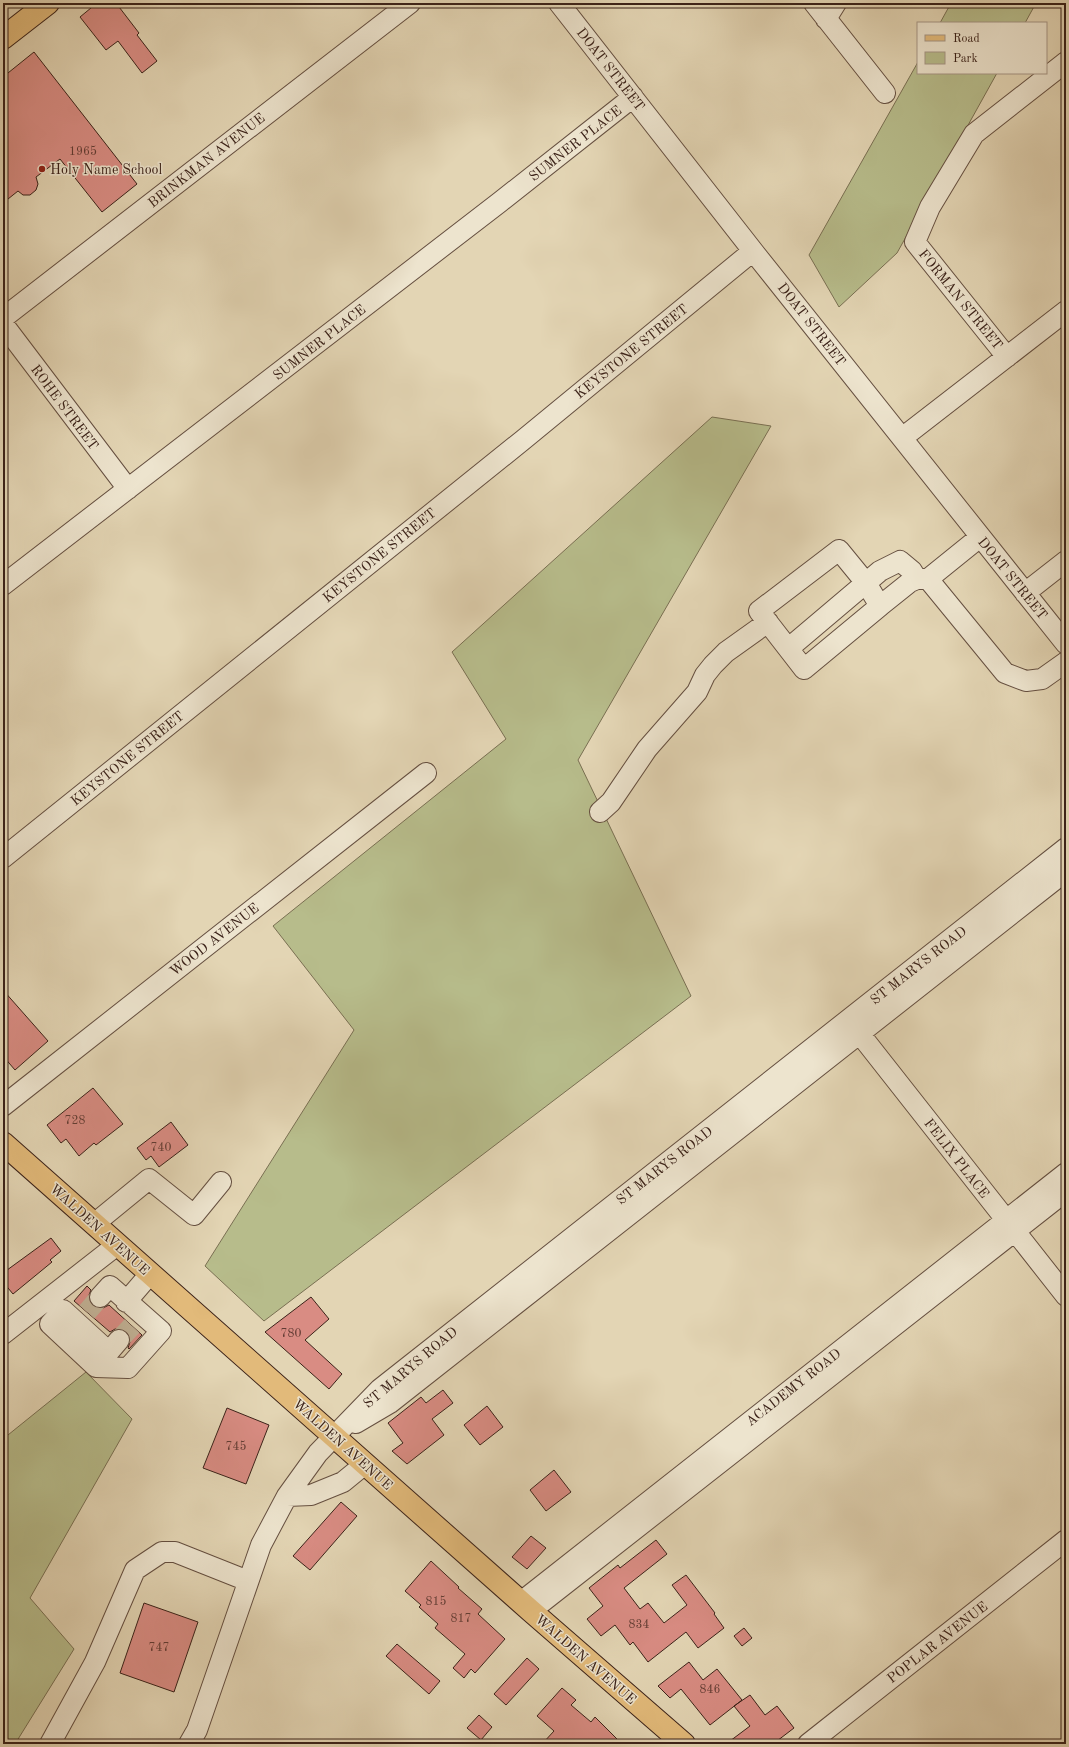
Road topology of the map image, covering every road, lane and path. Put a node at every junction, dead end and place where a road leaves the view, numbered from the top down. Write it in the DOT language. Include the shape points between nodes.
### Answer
graph roads {
  1 [pos="48,3"];
  2 [pos="410,3"];
  3 [pos="559,3"];
  4 [pos="814,3"];
  5 [pos="831,11"];
  6 [pos="5,33"];
  7 [pos="1066,62"];
  8 [pos="885,93"];
  9 [pos="633,98"];
  10 [pos="753,251"];
  11 [pos="1066,311"];
  12 [pos="3,318"];
  13 [pos="3,324"];
  14 [pos="1007,357"];
  15 [pos="902,438"];
  16 [pos="128,489"];
  17 [pos="980,537"];
  18 [pos="1066,561"];
  19 [pos="923,579"];
  20 [pos="866,583"];
  21 [pos="3,585"];
  22 [pos="1025,593"];
  23 [pos="880,606"];
  24 [pos="768,622"];
  25 [pos="1066,644"];
  26 [pos="789,648"];
  27 [pos="1060,666"];
  28 [pos="426,773"];
  29 [pos="600,812"];
  30 [pos="1066,848"];
  31 [pos="3,858"];
  32 [pos="1066,871"];
  33 [pos="984,924"];
  34 [pos="854,1027"];
  35 [pos="3,1106"];
  36 [pos="3,1143"];
  37 [pos="1066,1173"];
  38 [pos="221,1182"];
  39 [pos="1066,1190"];
  40 [pos="94,1224"];
  41 [pos="1010,1225"];
  42 [pos="117,1245"];
  43 [pos="150,1274"];
  44 [pos="1066,1296"];
  45 [pos="100,1297"];
  46 [pos="126,1302"];
  47 [pos="37,1307"];
  48 [pos="3,1334"];
  49 [pos="86,1344"];
  50 [pos="96,1367"];
  51 [pos="334,1436"];
  52 [pos="712,1459"];
  53 [pos="365,1464"];
  54 [pos="287,1496"];
  55 [pos="1066,1540"];
  56 [pos="248,1581"];
  57 [pos="526,1606"];
  58 [pos="50,1744"];
  59 [pos="189,1744"];
  60 [pos="684,1744"];
  61 [pos="808,1744"];
  1 -- 6 [label="main road"];
  2 -- 12 [label="street, BRINKMAN AVENUE"];
  3 -- 9 [label="street, DOAT STREET"];
  4 -- 5 [label="street"];
  5 -- 8 [label="street"];
  7 -- 14 [label="street, FORMAN STREET" via="974,134 930,207 915,242"];
  9 -- 10 [label="street, DOAT STREET"];
  9 -- 16 [label="street, SUMNER PLACE"];
  10 -- 15 [label="street, DOAT STREET"];
  10 -- 31 [label="street, KEYSTONE STREET"];
  11 -- 14 [label="street"];
  13 -- 16 [label="street, ROHE STREET"];
  14 -- 15 [label="street"];
  15 -- 17 [label="street, DOAT STREET"];
  16 -- 21 [label="street, SUMNER PLACE"];
  17 -- 19 [label="street"];
  17 -- 22 [label="street, DOAT STREET"];
  18 -- 22 [label="street"];
  19 -- 20 [label="street" via="900,561 880,570"];
  19 -- 23 [label="street" via="910,582"];
  19 -- 27 [label="street" via="1005,673 1026,681 1042,679"];
  20 -- 23 [label="street"];
  20 -- 24 [label="street" via="840,550 759,611"];
  20 -- 26 [label="street"];
  22 -- 25 [label="street, DOAT STREET"];
  23 -- 26 [label="street" via="804,669"];
  24 -- 26 [label="street"];
  24 -- 29 [label="street" via="732,647 712,665 697,692 647,749 611,802"];
  28 -- 35 [label="street, WOOD AVENUE"];
  30 -- 33 [label="street, ST MARYS ROAD"];
  32 -- 33 [label="street, ST MARYS ROAD"];
  33 -- 34 [label="street, ST MARYS ROAD"];
  34 -- 41 [label="street, FELIX PLACE"];
  34 -- 51 [label="street, ST MARYS ROAD" via="518,1292 390,1403"];
  36 -- 40 [label="main road, WALDEN AVENUE"];
  37 -- 41 [label="street, ACADEMY ROAD"];
  38 -- 40 [label="street" via="194,1214 149,1179"];
  39 -- 41 [label="street, ACADEMY ROAD"];
  40 -- 42 [label="main road, WALDEN AVENUE"];
  41 -- 44 [label="street, FELIX PLACE"];
  41 -- 52 [label="street, ACADEMY ROAD"];
  42 -- 43 [label="main road, WALDEN AVENUE"];
  42 -- 47 [label="street"];
  43 -- 46 [label="street"];
  43 -- 51 [label="main road, WALDEN AVENUE"];
  45 -- 46 [label="street" via="110,1286"];
  46 -- 50 [label="street" via="137,1320 161,1331 128,1368"];
  47 -- 48 [label="street"];
  47 -- 49 [label="street" via="50,1324 63,1310 77,1325"];
  49 -- 50 [label="street"];
  49 -- 50 [label="street" via="114,1346"];
  51 -- 53 [label="main road, WALDEN AVENUE"];
  51 -- 54 [label="street, ST MARYS ROAD" via="318,1453"];
  52 -- 57 [label="street, ACADEMY ROAD"];
  52 -- 57 [label="street, ACADEMY ROAD" via="548,1580"];
  53 -- 54 [label="street" via="343,1482 311,1495"];
  53 -- 57 [label="main road, WALDEN AVENUE"];
  54 -- 56 [label="street, ST MARYS ROAD" via="261,1545"];
  55 -- 61 [label="street, POPLAR AVENUE"];
  56 -- 58 [label="street" via="175,1552 162,1552 135,1570 95,1662"];
  56 -- 59 [label="street, ST MARYS ROAD" via="197,1730"];
  57 -- 60 [label="main road, WALDEN AVENUE"];
}
